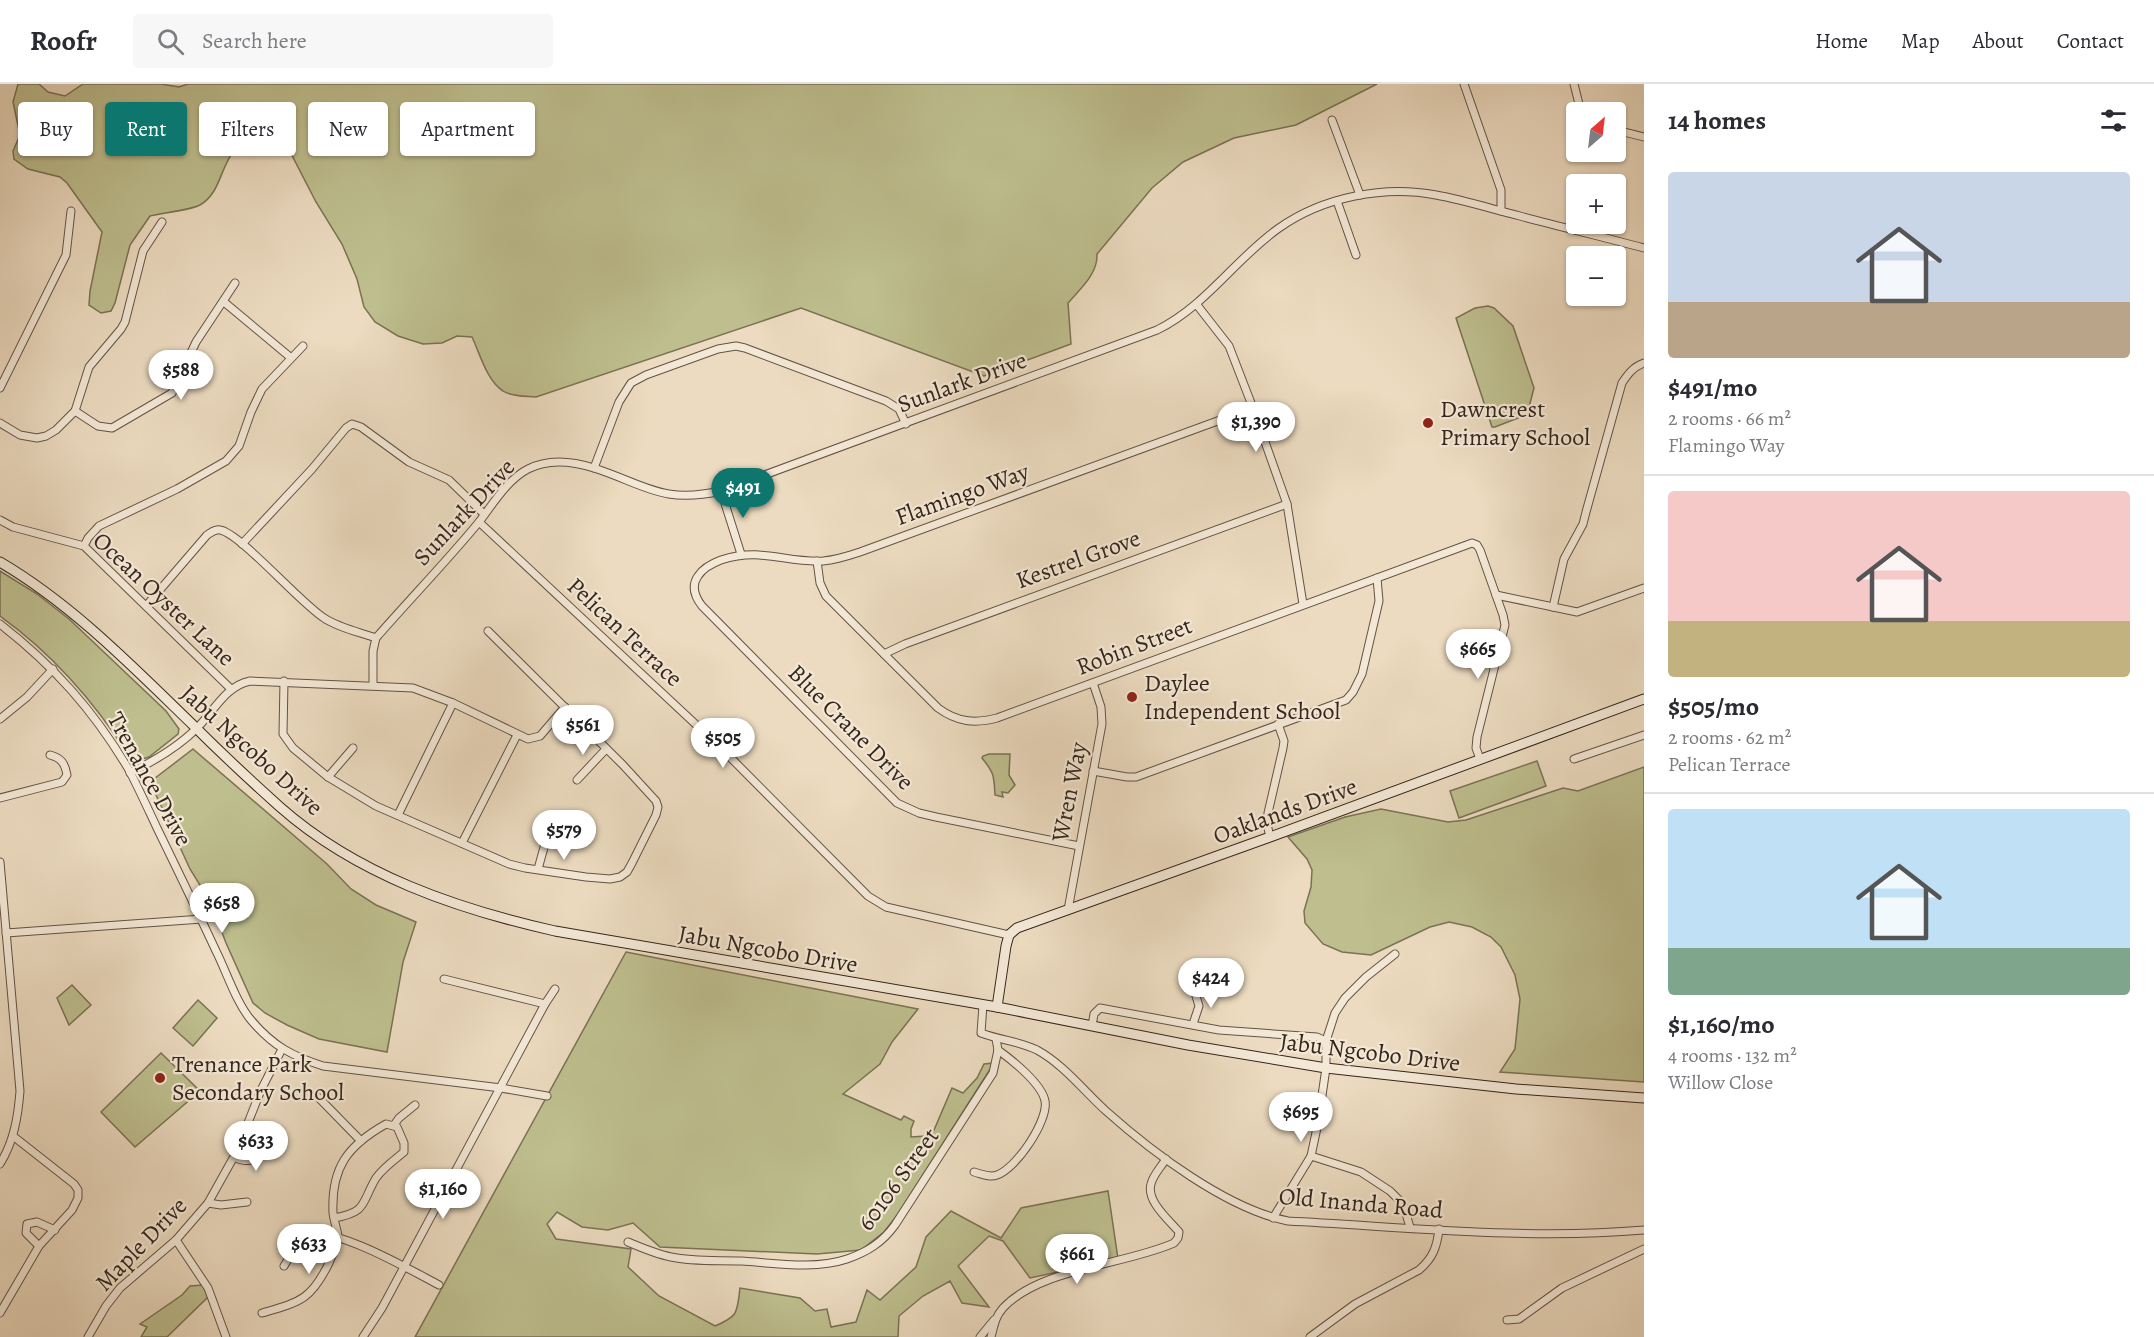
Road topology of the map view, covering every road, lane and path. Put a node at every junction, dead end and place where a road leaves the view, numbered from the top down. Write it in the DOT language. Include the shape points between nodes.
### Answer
graph roads {
  1 [pos="1464,84"];
  2 [pos="1574,84"];
  3 [pos="1579,102"];
  4 [pos="1332,120"];
  5 [pos="1626,132"];
  6 [pos="1644,137"];
  7 [pos="1360,195"];
  8 [pos="1337,201"];
  9 [pos="1501,211"];
  10 [pos="71,212"];
  11 [pos="162,222"];
  12 [pos="1644,248"];
  13 [pos="1356,255"];
  14 [pos="235,283"];
  15 [pos="224,302"];
  16 [pos="1197,305"];
  17 [pos="303,345"];
  18 [pos="290,357"];
  19 [pos="1644,363"];
  20 [pos="0,388"];
  21 [pos="1253,408"];
  22 [pos="75,411"];
  23 [pos="0,423"];
  24 [pos="906,424"];
  25 [pos="594,468"];
  26 [pos="721,491"];
  27 [pos="1287,504"];
  28 [pos="484,514"];
  29 [pos="0,520"];
  30 [pos="479,522"];
  31 [pos="242,544"];
  32 [pos="84,546"];
  33 [pos="741,554"];
  34 [pos="816,561"];
  35 [pos="0,562"];
  36 [pos="1377,578"];
  37 [pos="1644,588"];
  38 [pos="1496,595"];
  39 [pos="1303,604"];
  40 [pos="146,606"];
  41 [pos="1553,607"];
  42 [pos="0,624"];
  43 [pos="488,631"];
  44 [pos="376,638"];
  45 [pos="884,654"];
  46 [pos="53,669"];
  47 [pos="284,681"];
  48 [pos="1093,683"];
  49 [pos="373,685"];
  50 [pos="231,689"];
  51 [pos="1644,699"];
  52 [pos="453,703"];
  53 [pos="565,707"];
  54 [pos="0,719"];
  55 [pos="1278,724"];
  56 [pos="196,729"];
  57 [pos="517,735"];
  58 [pos="1644,735"];
  59 [pos="353,748"];
  60 [pos="606,749"];
  61 [pos="50,755"];
  62 [pos="1480,759"];
  63 [pos="1574,759"];
  64 [pos="1093,771"];
  65 [pos="130,773"];
  66 [pos="328,777"];
  67 [pos="578,780"];
  68 [pos="0,798"];
  69 [pos="398,815"];
  70 [pos="553,815"];
  71 [pos="1270,837"];
  72 [pos="462,843"];
  73 [pos="1078,846"];
  74 [pos="0,862"];
  75 [pos="538,869"];
  76 [pos="1068,910"];
  77 [pos="202,919"];
  78 [pos="6,933"];
  79 [pos="1009,935"];
  80 [pos="1395,954"];
  81 [pos="444,979"];
  82 [pos="1205,983"];
  83 [pos="555,989"];
  84 [pos="545,1004"];
  85 [pos="983,1005"];
  86 [pos="997,1007"];
  87 [pos="1193,1024"];
  88 [pos="1092,1026"];
  89 [pos="996,1039"];
  90 [pos="1326,1041"];
  91 [pos="282,1049"];
  92 [pos="998,1050"];
  93 [pos="1326,1068"];
  94 [pos="501,1088"];
  95 [pos="547,1095"];
  96 [pos="319,1098"];
  97 [pos="1644,1098"];
  98 [pos="415,1105"];
  99 [pos="394,1125"];
  100 [pos="13,1136"];
  101 [pos="361,1142"];
  102 [pos="276,1147"];
  103 [pos="1311,1156"];
  104 [pos="234,1157"];
  105 [pos="1166,1159"];
  106 [pos="0,1164"];
  107 [pos="974,1172"];
  108 [pos="247,1202"];
  109 [pos="208,1203"];
  110 [pos="334,1218"];
  111 [pos="1273,1218"];
  112 [pos="1410,1227"];
  113 [pos="1438,1229"];
  114 [pos="55,1230"];
  115 [pos="1644,1230"];
  116 [pos="338,1238"];
  117 [pos="176,1240"];
  118 [pos="628,1242"];
  119 [pos="39,1246"];
  120 [pos="1644,1249"];
  121 [pos="284,1266"];
  122 [pos="404,1267"];
  123 [pos="439,1285"];
  124 [pos="0,1296"];
  125 [pos="8,1300"];
  126 [pos="0,1313"];
  127 [pos="262,1313"];
  128 [pos="995,1318"];
  129 [pos="1507,1320"];
  130 [pos="88,1337"];
  131 [pos="226,1337"];
  132 [pos="363,1337"];
  133 [pos="980,1337"];
  134 [pos="991,1337"];
  135 [pos="1310,1337"];
  1 -- 9 [label="street" via="1501,190"];
  2 -- 3 [label="street"];
  4 -- 7 [label="street"];
  5 -- 6 [label="street"];
  7 -- 8 [label="street, Sunlark Drive"];
  7 -- 9 [label="street, Sunlark Drive" via="1397,191 1435,194"];
  8 -- 13 [label="street"];
  8 -- 16 [label="street, Sunlark Drive" via="1280,227"];
  9 -- 12 [label="street, Sunlark Drive"];
  10 -- 20 [label="street" via="66,255"];
  11 -- 22 [label="street" via="143,251 125,322 88,367"];
  14 -- 15 [label="street"];
  15 -- 18 [label="street"];
  15 -- 22 [label="street" via="196,342 172,393 112,428 98,426"];
  16 -- 21 [label="street" via="1229,346"];
  16 -- 24 [label="street, Sunlark Drive" via="1157,330"];
  17 -- 18 [label="street"];
  18 -- 32 [label="street" via="256,398 239,446 226,461 99,526"];
  19 -- 41 [label="street" via="1622,383 1583,524 1564,559"];
  21 -- 27 [label="street"];
  21 -- 34 [label="street, Flamingo Way" via="860,552"];
  22 -- 23 [label="street" via="57,430 37,438 20,435"];
  24 -- 25 [label="street" via="899,409 886,401 744,348 727,346 631,383 619,402"];
  24 -- 26 [label="street, Sunlark Drive"];
  25 -- 26 [label="street, Sunlark Drive" via="663,494 693,496"];
  25 -- 28 [label="street, Sunlark Drive" via="561,461 535,465 511,482"];
  26 -- 33 [label="street"];
  27 -- 39 [label="street"];
  27 -- 45 [label="street, Kestrel Grove"];
  28 -- 30 [label="street, Sunlark Drive"];
  28 -- 31 [label="street" via="449,480 409,462 352,424"];
  29 -- 32 [label="street, Ocean Oyster Lane"];
  30 -- 44 [label="street, Sunlark Drive"];
  30 -- 79 [label="street, Pelican Terrace" via="720,747 868,896 886,907"];
  31 -- 40 [label="street" via="225,532 207,534"];
  31 -- 44 [label="street" via="325,619"];
  32 -- 40 [label="street, Ocean Oyster Lane"];
  33 -- 34 [label="street, Flamingo Way"];
  33 -- 73 [label="street, Blue Crane Drive" via="702,571 695,584 699,602 890,797 919,813"];
  34 -- 45 [label="street, Robin Street" via="822,590"];
  35 -- 56 [label="main road, Jabu Ngcobo Drive" via="69,610"];
  36 -- 38 [label="street, Robin Street" via="1472,543 1480,550"];
  36 -- 39 [label="street, Robin Street"];
  36 -- 55 [label="street" via="1379,601 1362,674 1353,692 1337,704"];
  37 -- 41 [label="street" via="1585,610"];
  38 -- 41 [label="street"];
  38 -- 62 [label="street" via="1504,626 1477,737"];
  39 -- 48 [label="street, Robin Street"];
  40 -- 50 [label="street, Ocean Oyster Lane"];
  42 -- 46 [label="street, Trenance Drive"];
  43 -- 53 [label="street"];
  44 -- 49 [label="street"];
  45 -- 48 [label="street, Robin Street" via="938,708 969,722 997,718"];
  46 -- 54 [label="street"];
  46 -- 65 [label="street, Trenance Drive" via="93,716"];
  47 -- 49 [label="street"];
  47 -- 50 [label="street" via="250,681"];
  47 -- 66 [label="street" via="283,734 293,748"];
  48 -- 64 [label="street, Wren Way" via="1102,715"];
  49 -- 52 [label="street" via="421,689"];
  50 -- 56 [label="street"];
  51 -- 62 [label="main road, Oaklands Drive"];
  52 -- 57 [label="street"];
  52 -- 69 [label="street"];
  53 -- 57 [label="street" via="540,736 528,739"];
  53 -- 60 [label="street"];
  55 -- 64 [label="street" via="1136,777"];
  55 -- 71 [label="street" via="1284,741 1268,813"];
  56 -- 65 [label="street" via="154,762"];
  56 -- 85 [label="main road, Jabu Ngcobo Drive" via="317,835 395,880 450,903 555,931"];
  57 -- 72 [label="street"];
  58 -- 63 [label="street"];
  59 -- 66 [label="street"];
  60 -- 67 [label="street"];
  60 -- 75 [label="street" via="649,791 658,807 627,872 610,879"];
  61 -- 68 [label="street" via="59,757 66,766 67,775 62,782"];
  62 -- 71 [label="main road, Oaklands Drive"];
  64 -- 73 [label="street, Wren Way"];
  65 -- 77 [label="street, Trenance Drive"];
  66 -- 69 [label="street" via="364,800"];
  69 -- 72 [label="street"];
  70 -- 75 [label="street"];
  71 -- 76 [label="main road, Oaklands Drive"];
  72 -- 75 [label="street" via="509,864"];
  73 -- 76 [label="street, Wren Way"];
  74 -- 78 [label="street"];
  76 -- 79 [label="main road, Oaklands Drive" via="1017,928"];
  77 -- 78 [label="street"];
  77 -- 91 [label="street, Trenance Drive" via="250,1019"];
  78 -- 100 [label="street" via="20,1091"];
  79 -- 86 [label="main road"];
  80 -- 90 [label="street" via="1345,998 1335,1013"];
  81 -- 84 [label="street"];
  82 -- 87 [label="street" via="1196,996 1199,1006"];
  83 -- 84 [label="street"];
  84 -- 94 [label="street"];
  85 -- 86 [label="main road, Jabu Ngcobo Drive"];
  85 -- 89 [label="street" via="981,1033"];
  86 -- 88 [label="main road, Jabu Ngcobo Drive"];
  87 -- 88 [label="street" via="1100,1008 1094,1014"];
  87 -- 90 [label="street"];
  88 -- 93 [label="main road, Jabu Ngcobo Drive"];
  89 -- 92 [label="street, 60106 Street"];
  89 -- 105 [label="street, Old Inanda Road" via="1018,1042 1047,1057"];
  90 -- 93 [label="street"];
  91 -- 94 [label="street, Trenance Drive" via="323,1066"];
  91 -- 104 [label="street, Maple Drive"];
  92 -- 107 [label="street" via="1043,1095 1045,1110 1028,1147 1005,1172 994,1176"];
  92 -- 118 [label="street, 60106 Street" via="993,1073 976,1100 895,1225 869,1250 844,1260 778,1264 673,1258"];
  93 -- 97 [label="main road, Jabu Ngcobo Drive" via="1516,1089"];
  93 -- 103 [label="street"];
  94 -- 95 [label="street, Trenance Drive"];
  94 -- 122 [label="street"];
  96 -- 101 [label="street"];
  98 -- 99 [label="street"];
  99 -- 101 [label="street" via="386,1124"];
  99 -- 110 [label="street" via="404,1143 404,1152 376,1179 357,1211"];
  100 -- 106 [label="street"];
  100 -- 114 [label="street" via="78,1190 72,1210"];
  101 -- 110 [label="street" via="350,1151 336,1176 332,1191"];
  102 -- 104 [label="street" via="248,1162"];
  103 -- 111 [label="street"];
  103 -- 112 [label="street" via="1361,1172 1390,1191 1403,1204"];
  104 -- 109 [label="street, Maple Drive"];
  105 -- 111 [label="street, Old Inanda Road" via="1223,1195"];
  105 -- 128 [label="street" via="1150,1191 1153,1201 1179,1232 1178,1238 1169,1245 1048,1280 1013,1300"];
  108 -- 109 [label="street"];
  109 -- 117 [label="street, Maple Drive"];
  110 -- 116 [label="street"];
  111 -- 112 [label="street, Old Inanda Road"];
  112 -- 113 [label="street, Old Inanda Road"];
  113 -- 115 [label="street, Old Inanda Road" via="1598,1234"];
  113 -- 135 [label="street" via="1437,1244 1428,1263 1355,1304"];
  114 -- 119 [label="street"];
  114 -- 119 [label="street" via="37,1222 27,1224 26,1233"];
  116 -- 121 [label="street" via="317,1232 305,1237"];
  116 -- 122 [label="street"];
  116 -- 127 [label="street" via="319,1283 306,1297"];
  117 -- 130 [label="street, Maple Drive" via="120,1288"];
  117 -- 131 [label="street" via="208,1288"];
  119 -- 125 [label="street"];
  120 -- 129 [label="street" via="1562,1288 1519,1318"];
  122 -- 123 [label="street"];
  122 -- 132 [label="street"];
  124 -- 125 [label="street"];
  125 -- 126 [label="street"];
  128 -- 133 [label="street"];
  128 -- 134 [label="street"];
}
